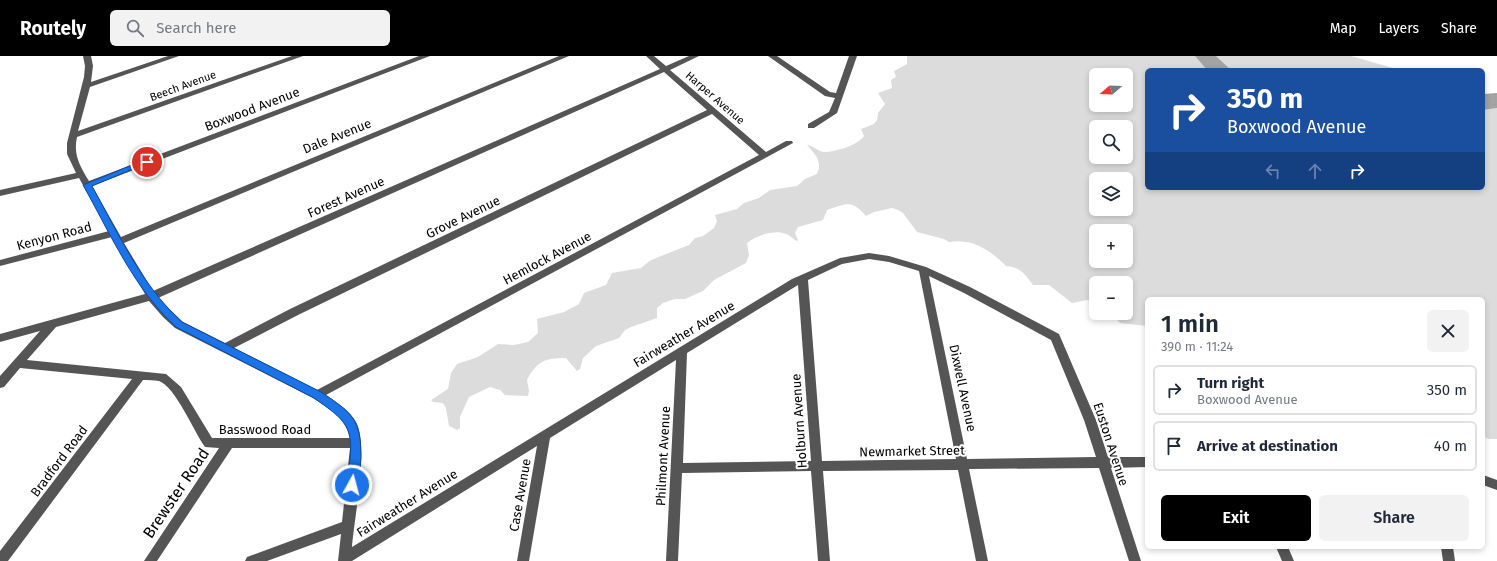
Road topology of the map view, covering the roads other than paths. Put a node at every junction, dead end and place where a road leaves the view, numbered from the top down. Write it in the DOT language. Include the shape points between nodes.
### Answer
graph roads {
  1 [pos="87,56"];
  2 [pos="175,56"];
  3 [pos="299,56"];
  4 [pos="426,56"];
  5 [pos="565,56"];
  6 [pos="650,56"];
  7 [pos="695,56"];
  8 [pos="772,56"];
  9 [pos="853,56"];
  10 [pos="665,69"];
  11 [pos="86,86"];
  12 [pos="839,96"];
  13 [pos="712,111"];
  14 [pos="811,126"];
  15 [pos="74,135"];
  16 [pos="789,143"];
  17 [pos="765,156"];
  18 [pos="81,175"];
  19 [pos="87,185"];
  20 [pos="0,192"];
  21 [pos="117,237"];
  22 [pos="0,264"];
  23 [pos="923,269"];
  24 [pos="803,280"];
  25 [pos="152,296"];
  26 [pos="52,324"];
  27 [pos="1055,337"];
  28 [pos="0,338"];
  29 [pos="225,348"];
  30 [pos="682,352"];
  31 [pos="19,364"];
  32 [pos="140,376"];
  33 [pos="0,384"];
  34 [pos="317,395"];
  35 [pos="545,434"];
  36 [pos="355,443"];
  37 [pos="228,444"];
  38 [pos="1102,462"];
  39 [pos="1145,462"];
  40 [pos="964,464"];
  41 [pos="817,466"];
  42 [pos="676,468"];
  43 [pos="1485,481"];
  44 [pos="1497,485"];
  45 [pos="349,525"];
  46 [pos="1283,549"];
  47 [pos="1447,549"];
  48 [pos="344,559"];
  49 [pos="0,561"];
  50 [pos="150,561"];
  51 [pos="251,561"];
  52 [pos="523,561"];
  53 [pos="672,561"];
  54 [pos="824,561"];
  55 [pos="982,561"];
  56 [pos="1135,561"];
  57 [pos="1288,561"];
  58 [pos="1449,561"];
  1 -- 11 [label="street" via="89,62"];
  2 -- 11 [label="street"];
  3 -- 15 [label="street, Beech Avenue"];
  4 -- 19 [label="street, Boxwood Avenue"];
  5 -- 21 [label="street, Dale Avenue"];
  6 -- 10 [label="street, Harper Avenue"];
  7 -- 10 [label="street, Forest Avenue"];
  8 -- 12 [label="street" via="828,94"];
  9 -- 12 [label="street"];
  10 -- 13 [label="street, Harper Avenue"];
  10 -- 25 [label="street, Forest Avenue"];
  11 -- 15 [label="street"];
  12 -- 14 [label="street" via="833,113"];
  13 -- 17 [label="street, Harper Avenue"];
  13 -- 29 [label="street, Grove Avenue" via="294,312"];
  15 -- 18 [label="street" via="71,152"];
  16 -- 17 [label="street, Hemlock Avenue"];
  17 -- 34 [label="street, Hemlock Avenue"];
  18 -- 19 [label="street"];
  18 -- 20 [label="street"];
  19 -- 21 [label="street"];
  21 -- 22 [label="street, Kenyon Road"];
  21 -- 25 [label="street"];
  23 -- 24 [label="street, Fairweather Avenue" via="869,256 840,261"];
  23 -- 27 [label="street, Fairweather Avenue"];
  23 -- 40 [label="street, Dixwell Avenue"];
  24 -- 30 [label="street, Fairweather Avenue" via="795,282"];
  24 -- 41 [label="street, Holburn Avenue"];
  25 -- 26 [label="street, Forest Avenue"];
  25 -- 29 [label="street" via="161,309 179,325"];
  26 -- 28 [label="street, Forest Avenue"];
  26 -- 31 [label="street"];
  27 -- 38 [label="street, Euston Avenue" via="1090,420"];
  29 -- 34 [label="street"];
  30 -- 35 [label="street, Fairweather Avenue"];
  30 -- 42 [label="street, Philmont Avenue"];
  31 -- 32 [label="street, Basswood Road"];
  31 -- 33 [label="street"];
  32 -- 37 [label="street, Basswood Road" via="162,377 171,382 209,443"];
  32 -- 49 [label="street, Bradford Road"];
  34 -- 36 [label="street" via="337,408 350,421 354,428"];
  35 -- 48 [label="street, Fairweather Avenue"];
  35 -- 52 [label="street, Case Avenue"];
  36 -- 37 [label="street, Basswood Road"];
  36 -- 45 [label="street"];
  37 -- 50 [label="street, Brewster Road"];
  38 -- 39 [label="street, Newmarket Street"];
  38 -- 40 [label="street, Newmarket Street"];
  38 -- 56 [label="street, Euston Avenue"];
  40 -- 41 [label="street, Newmarket Street"];
  40 -- 55 [label="street, Dixwell Avenue"];
  41 -- 42 [label="street, Newmarket Street"];
  41 -- 54 [label="street, Holburn Avenue"];
  42 -- 53 [label="street, Philmont Avenue"];
  43 -- 44 [label="street"];
  45 -- 48 [label="street"];
  45 -- 51 [label="street"];
  46 -- 57 [label="street"];
  47 -- 58 [label="street"];
}
